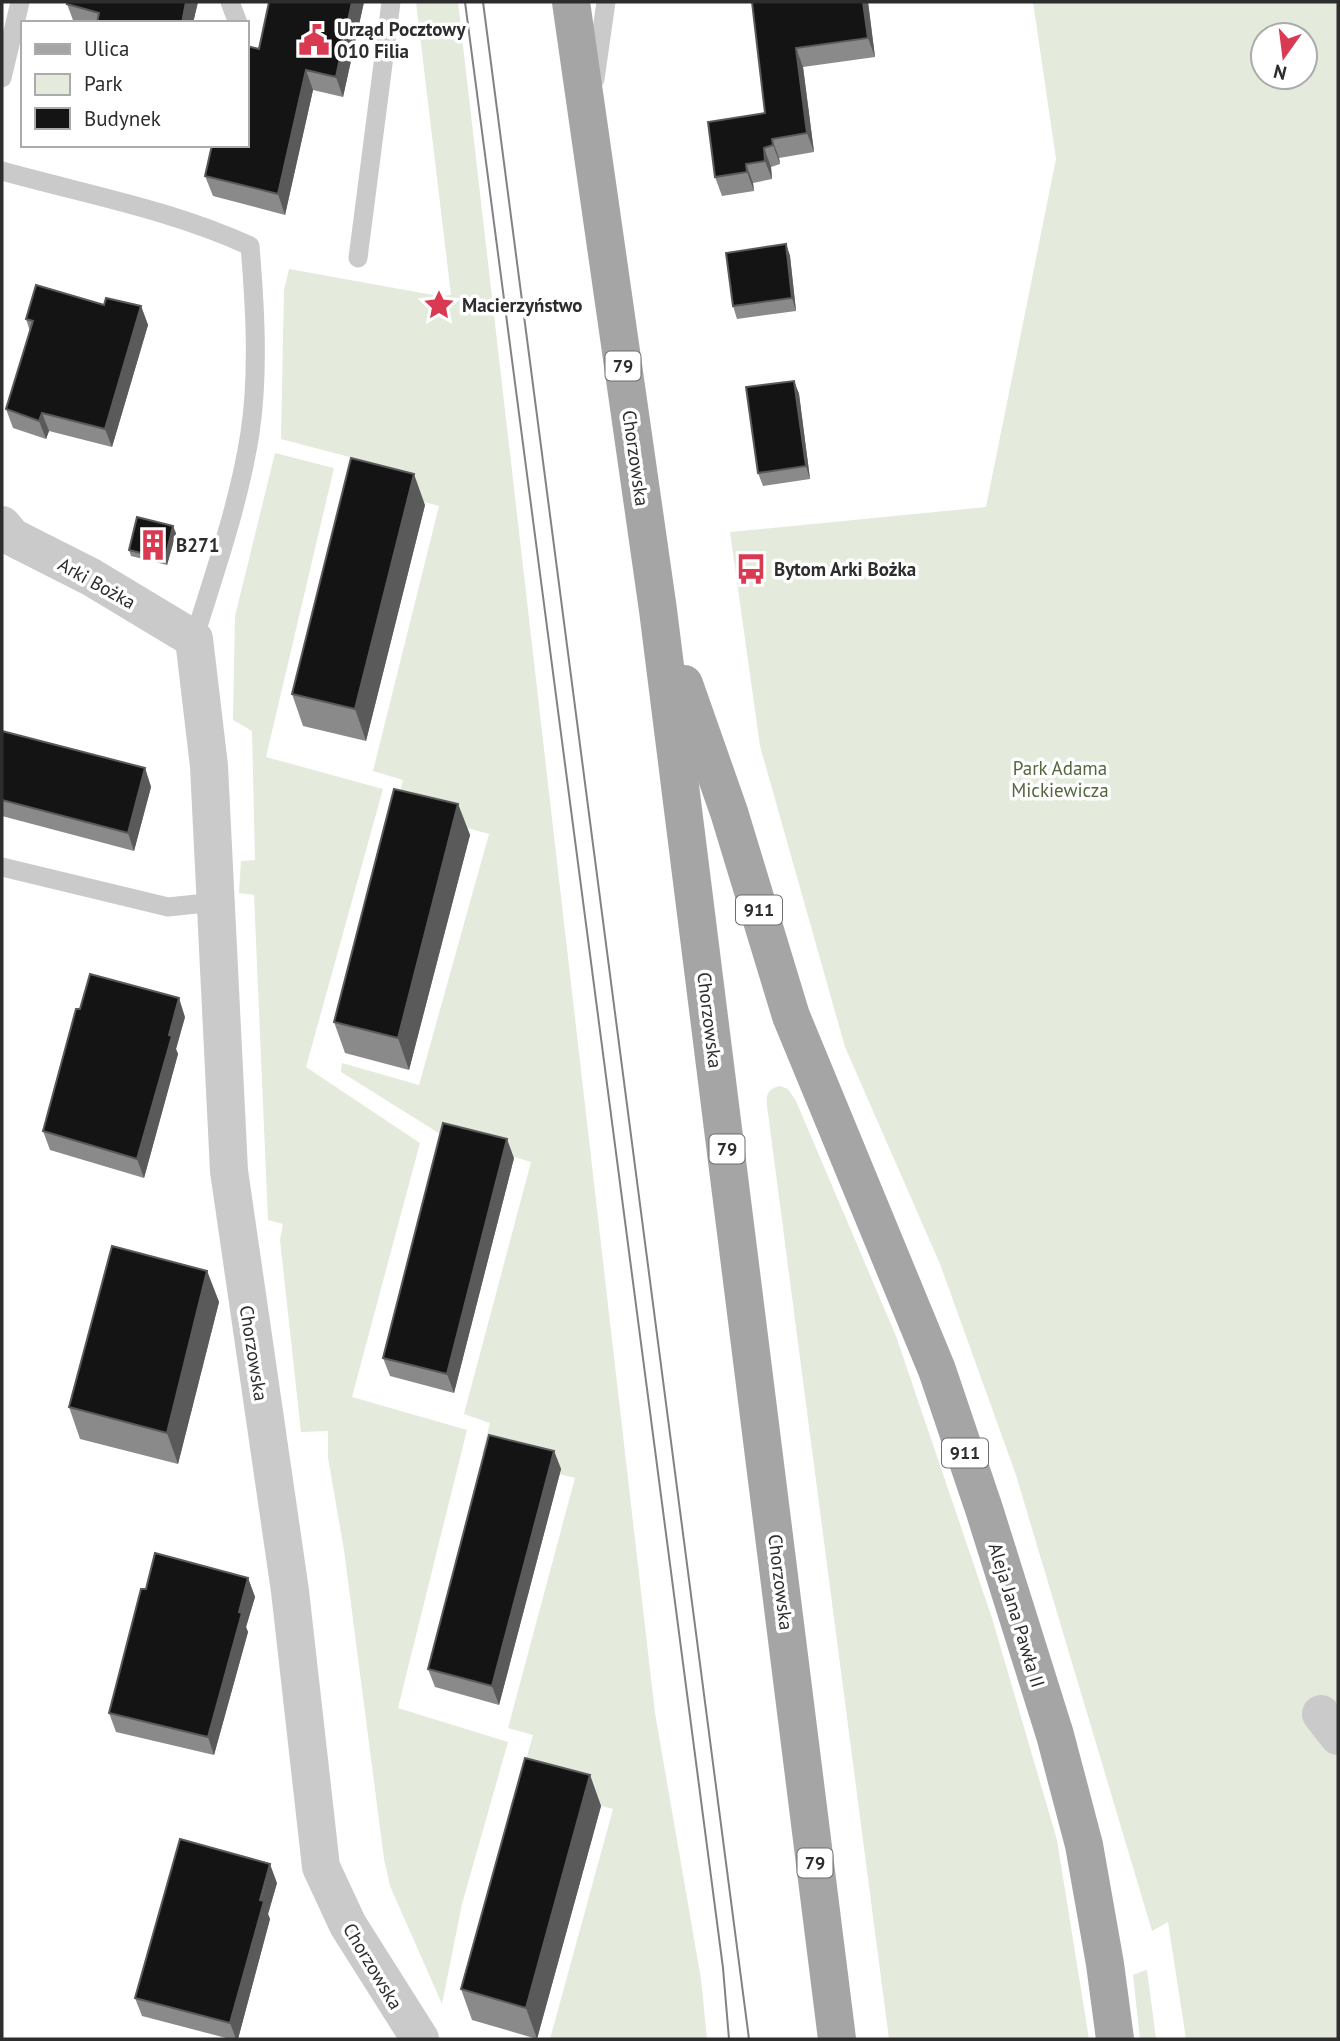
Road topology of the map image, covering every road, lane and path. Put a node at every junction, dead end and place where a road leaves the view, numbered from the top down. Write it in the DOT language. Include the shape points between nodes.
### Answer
graph roads {
  1 [pos="20,2"];
  2 [pos="230,2"];
  3 [pos="391,2"];
  4 [pos="571,2"];
  5 [pos="606,2"];
  6 [pos="237,21"];
  7 [pos="2,78"];
  8 [pos="588,122"];
  9 [pos="2,171"];
  10 [pos="358,258"];
  11 [pos="2,525"];
  12 [pos="658,610"];
  13 [pos="194,639"];
  14 [pos="2,867"];
  15 [pos="216,902"];
  16 [pos="420,2039"];
  17 [pos="837,2039"];
  18 [pos="1115,2039"];
  1 -- 7 [label="lane"];
  2 -- 6 [label="lane"];
  3 -- 10 [label="lane"];
  4 -- 8 [label="main road, Chorzowska / 79"];
  5 -- 8 [label="lane"];
  8 -- 12 [label="main road, Chorzowska / 79"];
  9 -- 13 [label="lane" via="136,206 250,246 251,431 234,513"];
  11 -- 13 [label="street, Arki Bożka" via="12,537"];
  12 -- 17 [label="main road, Chorzowska / 79"];
  12 -- 18 [label="main road, Aleja Jana Pawła II / 911" via="729,813 791,1016 937,1370 1055,1735 1084,1845"];
  13 -- 15 [label="street, Chorzowska" via="209,766"];
  14 -- 15 [label="lane" via="168,907"];
  15 -- 16 [label="street, Chorzowska" via="229,1171 290,1591 321,1867 348,1925"];
}
